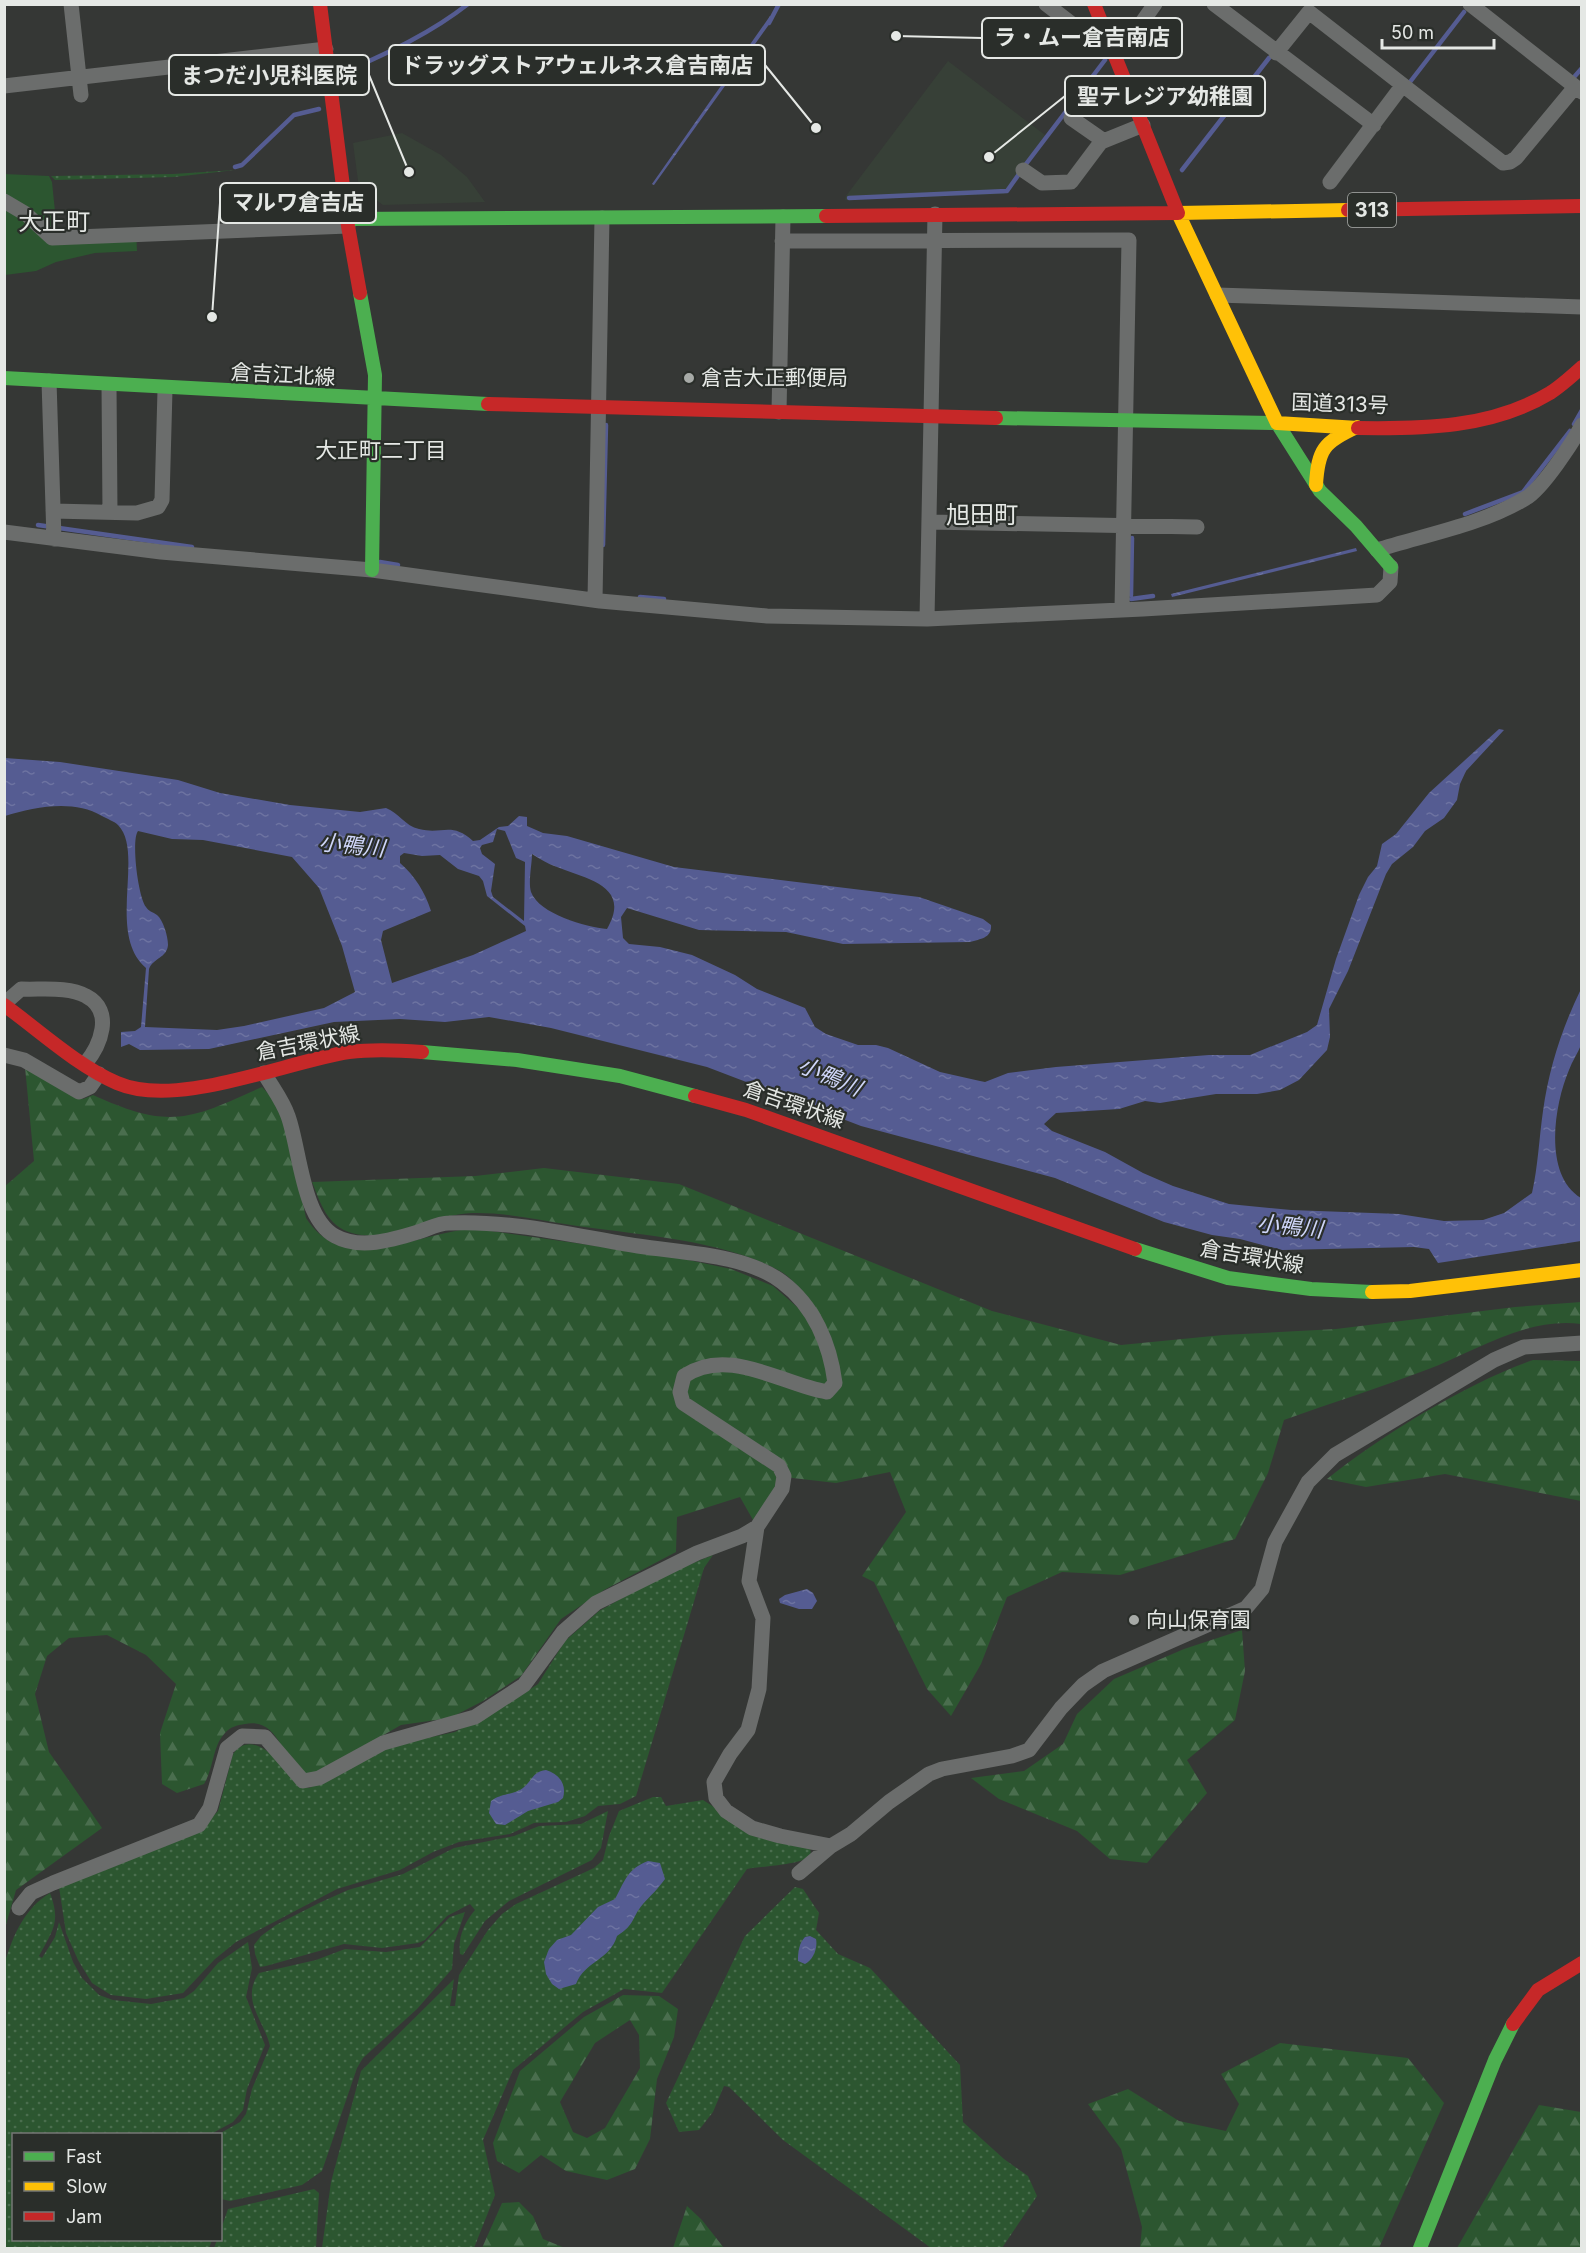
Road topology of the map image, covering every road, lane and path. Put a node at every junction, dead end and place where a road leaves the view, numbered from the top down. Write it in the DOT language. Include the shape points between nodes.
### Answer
graph roads {
  1 [pos="71,4"];
  2 [pos="320,4"];
  3 [pos="1046,4"];
  4 [pos="1095,4"];
  5 [pos="1155,4"];
  6 [pos="1214,4"];
  7 [pos="1470,4"];
  8 [pos="1111,45"];
  9 [pos="326,49"];
  10 [pos="1276,53"];
  11 [pos="79,78"];
  12 [pos="4,86"];
  13 [pos="1402,86"];
  14 [pos="1578,89"];
  15 [pos="81,95"];
  16 [pos="1071,118"];
  17 [pos="1143,125"];
  18 [pos="1374,125"];
  19 [pos="1104,141"];
  20 [pos="1023,170"];
  21 [pos="1330,182"];
  22 [pos="4,201"];
  23 [pos="1581,206"];
  24 [pos="1178,213"];
  25 [pos="936,214"];
  26 [pos="783,217"];
  27 [pos="602,218"];
  28 [pos="348,222"];
  29 [pos="782,241"];
  30 [pos="936,241"];
  31 [pos="1217,295"];
  32 [pos="1581,307"];
  33 [pos="1581,367"];
  34 [pos="4,378"];
  35 [pos="49,381"];
  36 [pos="109,385"];
  37 [pos="165,390"];
  38 [pos="375,401"];
  39 [pos="599,409"];
  40 [pos="779,412"];
  41 [pos="930,417"];
  42 [pos="1126,420"];
  43 [pos="1277,423"];
  44 [pos="1581,425"];
  45 [pos="1357,427"];
  46 [pos="1316,485"];
  47 [pos="53,511"];
  48 [pos="110,512"];
  49 [pos="930,522"];
  50 [pos="1124,526"];
  51 [pos="1197,527"];
  52 [pos="4,532"];
  53 [pos="54,539"];
  54 [pos="1377,550"];
  55 [pos="1391,567"];
  56 [pos="372,570"];
  57 [pos="595,600"];
  58 [pos="1122,609"];
  59 [pos="927,619"];
  60 [pos="4,1005"];
  61 [pos="4,1055"];
  62 [pos="85,1064"];
  63 [pos="264,1072"];
  64 [pos="99,1074"];
  65 [pos="1581,1270"];
  66 [pos="1581,1343"];
  67 [pos="757,1527"];
  68 [pos="831,1846"];
  69 [pos="799,1873"];
  70 [pos="19,1908"];
  71 [pos="1581,1963"];
  72 [pos="1420,2248"];
  1 -- 11 [label="street"];
  2 -- 9 [label="main road"];
  3 -- 8 [label="street" via="1098,44"];
  4 -- 8 [label="main road, 国道313号"];
  5 -- 8 [label="street" via="1134,35"];
  6 -- 10 [label="street"];
  7 -- 14 [label="street"];
  8 -- 17 [label="main road, 国道313号"];
  9 -- 11 [label="street"];
  9 -- 28 [label="main road"];
  10 -- 13 [label="street" via="1309,12"];
  10 -- 18 [label="street"];
  11 -- 12 [label="street"];
  11 -- 15 [label="street"];
  13 -- 14 [label="street" via="1503,162 1516,158"];
  13 -- 18 [label="street"];
  16 -- 19 [label="street"];
  17 -- 19 [label="street"];
  17 -- 24 [label="main road, 国道313号"];
  18 -- 21 [label="street"];
  19 -- 20 [label="street" via="1071,182 1042,183"];
  22 -- 28 [label="street" via="26,214 52,238"];
  23 -- 24 [label="main road, 313"];
  24 -- 25 [label="main road"];
  24 -- 31 [label="main road, 国道313号"];
  25 -- 26 [label="main road"];
  25 -- 30 [label="street"];
  26 -- 27 [label="main road"];
  26 -- 29 [label="street"];
  27 -- 28 [label="main road"];
  27 -- 39 [label="street"];
  28 -- 38 [label="main road" via="375,375"];
  29 -- 30 [label="street"];
  29 -- 40 [label="street"];
  30 -- 41 [label="street"];
  30 -- 42 [label="street" via="1129,240"];
  31 -- 32 [label="street"];
  31 -- 43 [label="main road, 国道313号"];
  33 -- 45 [label="main road, 国道313号" via="1542,396 1504,415 1451,427"];
  34 -- 35 [label="main road, 倉吉江北線"];
  35 -- 36 [label="main road, 倉吉江北線"];
  35 -- 47 [label="street"];
  36 -- 37 [label="main road, 倉吉江北線"];
  36 -- 48 [label="street"];
  37 -- 38 [label="main road, 倉吉江北線"];
  37 -- 48 [label="street" via="162,500 158,507 137,513"];
  38 -- 39 [label="main road, 倉吉江北線"];
  38 -- 56 [label="main road"];
  39 -- 40 [label="main road, 倉吉江北線"];
  39 -- 57 [label="street"];
  40 -- 41 [label="main road, 倉吉江北線"];
  41 -- 42 [label="main road, 倉吉江北線"];
  41 -- 49 [label="street"];
  42 -- 43 [label="main road, 倉吉江北線"];
  42 -- 50 [label="street"];
  43 -- 45 [label="main road, 国道313号"];
  43 -- 46 [label="main road"];
  44 -- 54 [label="street" via="1573,443 1528,497 1493,514"];
  45 -- 46 [label="main road" via="1328,440 1320,451"];
  46 -- 54 [label="main road"];
  47 -- 48 [label="street"];
  47 -- 53 [label="street"];
  49 -- 50 [label="street"];
  49 -- 59 [label="street"];
  50 -- 51 [label="street"];
  50 -- 58 [label="street"];
  52 -- 53 [label="street"];
  53 -- 56 [label="street"];
  54 -- 55 [label="main road"];
  55 -- 58 [label="street" via="1389,582 1377,595"];
  56 -- 57 [label="street"];
  57 -- 59 [label="street" via="767,616"];
  58 -- 59 [label="street"];
  60 -- 62 [label="main road, 倉吉環状線"];
  60 -- 62 [label="street" via="21,988 68,990 87,996 101,1012 102,1026 97,1049"];
  61 -- 64 [label="street" via="24,1060 79,1092 90,1087"];
  62 -- 64 [label="main road, 倉吉環状線"];
  63 -- 64 [label="main road, 倉吉環状線" via="182,1091 119,1084"];
  63 -- 65 [label="main road, 倉吉環状線" via="351,1052 399,1050 517,1060 620,1076 746,1110 1193,1269 1268,1284 1358,1292 1410,1291"];
  63 -- 67 [label="street" via="288,1114 311,1206 320,1224 334,1236 352,1243 378,1242 445,1223 546,1230 698,1254 764,1271 782,1281 802,1300 819,1326 832,1359 835,1383 827,1392 747,1367 720,1364 697,1367 684,1376 680,1392 683,1403 779,1466 784,1476 782,1488"];
  66 -- 68 [label="street" via="1524,1347 1494,1360 1335,1455 1308,1482 1275,1542 1262,1589 1245,1608 1103,1671 1061,1708 1029,1750 930,1774"];
  67 -- 68 [label="street" via="749,1581 763,1618 759,1689 748,1730 714,1782 716,1798 726,1811 752,1828"];
  67 -- 70 [label="street" via="596,1603 563,1632 525,1685 475,1717 383,1743 319,1778 303,1781 265,1737 242,1736 227,1748 210,1808 199,1825 52,1883 31,1893"];
  68 -- 69 [label="street"];
  71 -- 72 [label="main road" via="1538,1990 1518,2014 1495,2060"];
}
